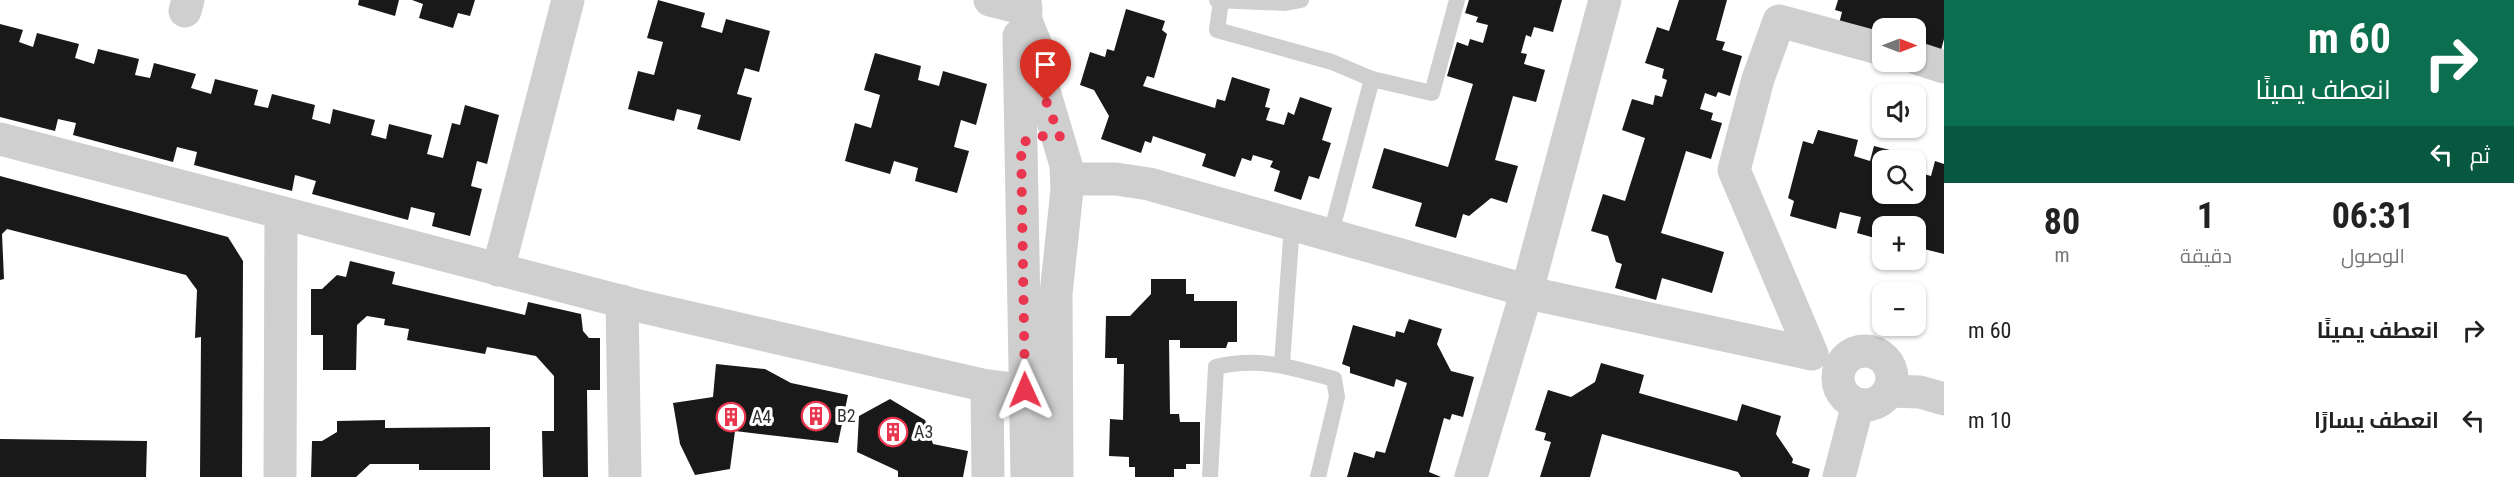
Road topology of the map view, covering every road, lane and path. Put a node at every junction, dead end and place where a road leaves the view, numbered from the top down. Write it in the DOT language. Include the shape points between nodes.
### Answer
graph roads {
  1 [pos="568,0"];
  2 [pos="990,0"];
  3 [pos="1301,0"];
  4 [pos="1457,0"];
  5 [pos="1605,0"];
  6 [pos="1219,1"];
  7 [pos="1026,10"];
  8 [pos="1872,46"];
  9 [pos="1926,61"];
  10 [pos="1944,67"];
  11 [pos="1372,79"];
  12 [pos="1060,137"];
  13 [pos="0,139"];
  14 [pos="1021,143"];
  15 [pos="1067,190"];
  16 [pos="1022,200"];
  17 [pos="281,213"];
  18 [pos="1292,225"];
  19 [pos="1330,237"];
  20 [pos="498,270"];
  21 [pos="1527,291"];
  22 [pos="622,301"];
  23 [pos="1812,354"];
  24 [pos="1282,364"];
  25 [pos="1841,368"];
  26 [pos="987,386"];
  27 [pos="1924,390"];
  28 [pos="1040,392"];
  29 [pos="1858,404"];
  30 [pos="280,477"];
  31 [pos="625,477"];
  32 [pos="988,477"];
  33 [pos="1026,477"];
  34 [pos="1057,477"];
  35 [pos="1210,477"];
  36 [pos="1318,477"];
  37 [pos="1471,477"];
  38 [pos="1839,477"];
  1 -- 20 [label="street"];
  2 -- 7 [label="street"];
  3 -- 6 [label="lane"];
  4 -- 11 [label="lane" via="1432,93"];
  5 -- 21 [label="street"];
  6 -- 11 [label="lane" via="1217,30 1332,62"];
  7 -- 12 [label="street" via="1044,91"];
  7 -- 14 [label="street" via="1017,45"];
  8 -- 23 [label="street" via="1779,21 1758,79 1734,170"];
  9 -- 10 [label="street"];
  11 -- 19 [label="lane"];
  12 -- 14 [label="street" via="1040,136"];
  12 -- 15 [label="street"];
  13 -- 17 [label="street"];
  14 -- 16 [label="street"];
  15 -- 16 [label="street" via="1044,205"];
  15 -- 18 [label="street" via="1132,181"];
  15 -- 28 [label="street"];
  16 -- 28 [label="street"];
  17 -- 20 [label="street"];
  17 -- 30 [label="street"];
  18 -- 19 [label="street"];
  18 -- 24 [label="lane"];
  19 -- 21 [label="street"];
  20 -- 22 [label="street"];
  21 -- 23 [label="street"];
  21 -- 37 [label="street"];
  22 -- 26 [label="street"];
  22 -- 31 [label="street"];
  23 -- 25 [label="street"];
  24 -- 35 [label="lane" via="1233,362 1215,367"];
  24 -- 36 [label="lane" via="1334,380 1337,397"];
  25 -- 27 [label="street" via="1845,360 1860,352 1876,354 1892,374"];
  25 -- 29 [label="street" via="1840,386"];
  26 -- 28 [label="street"];
  26 -- 32 [label="street"];
  27 -- 29 [label="street"];
  28 -- 33 [label="street"];
  28 -- 34 [label="street"];
  29 -- 38 [label="street"];
}
